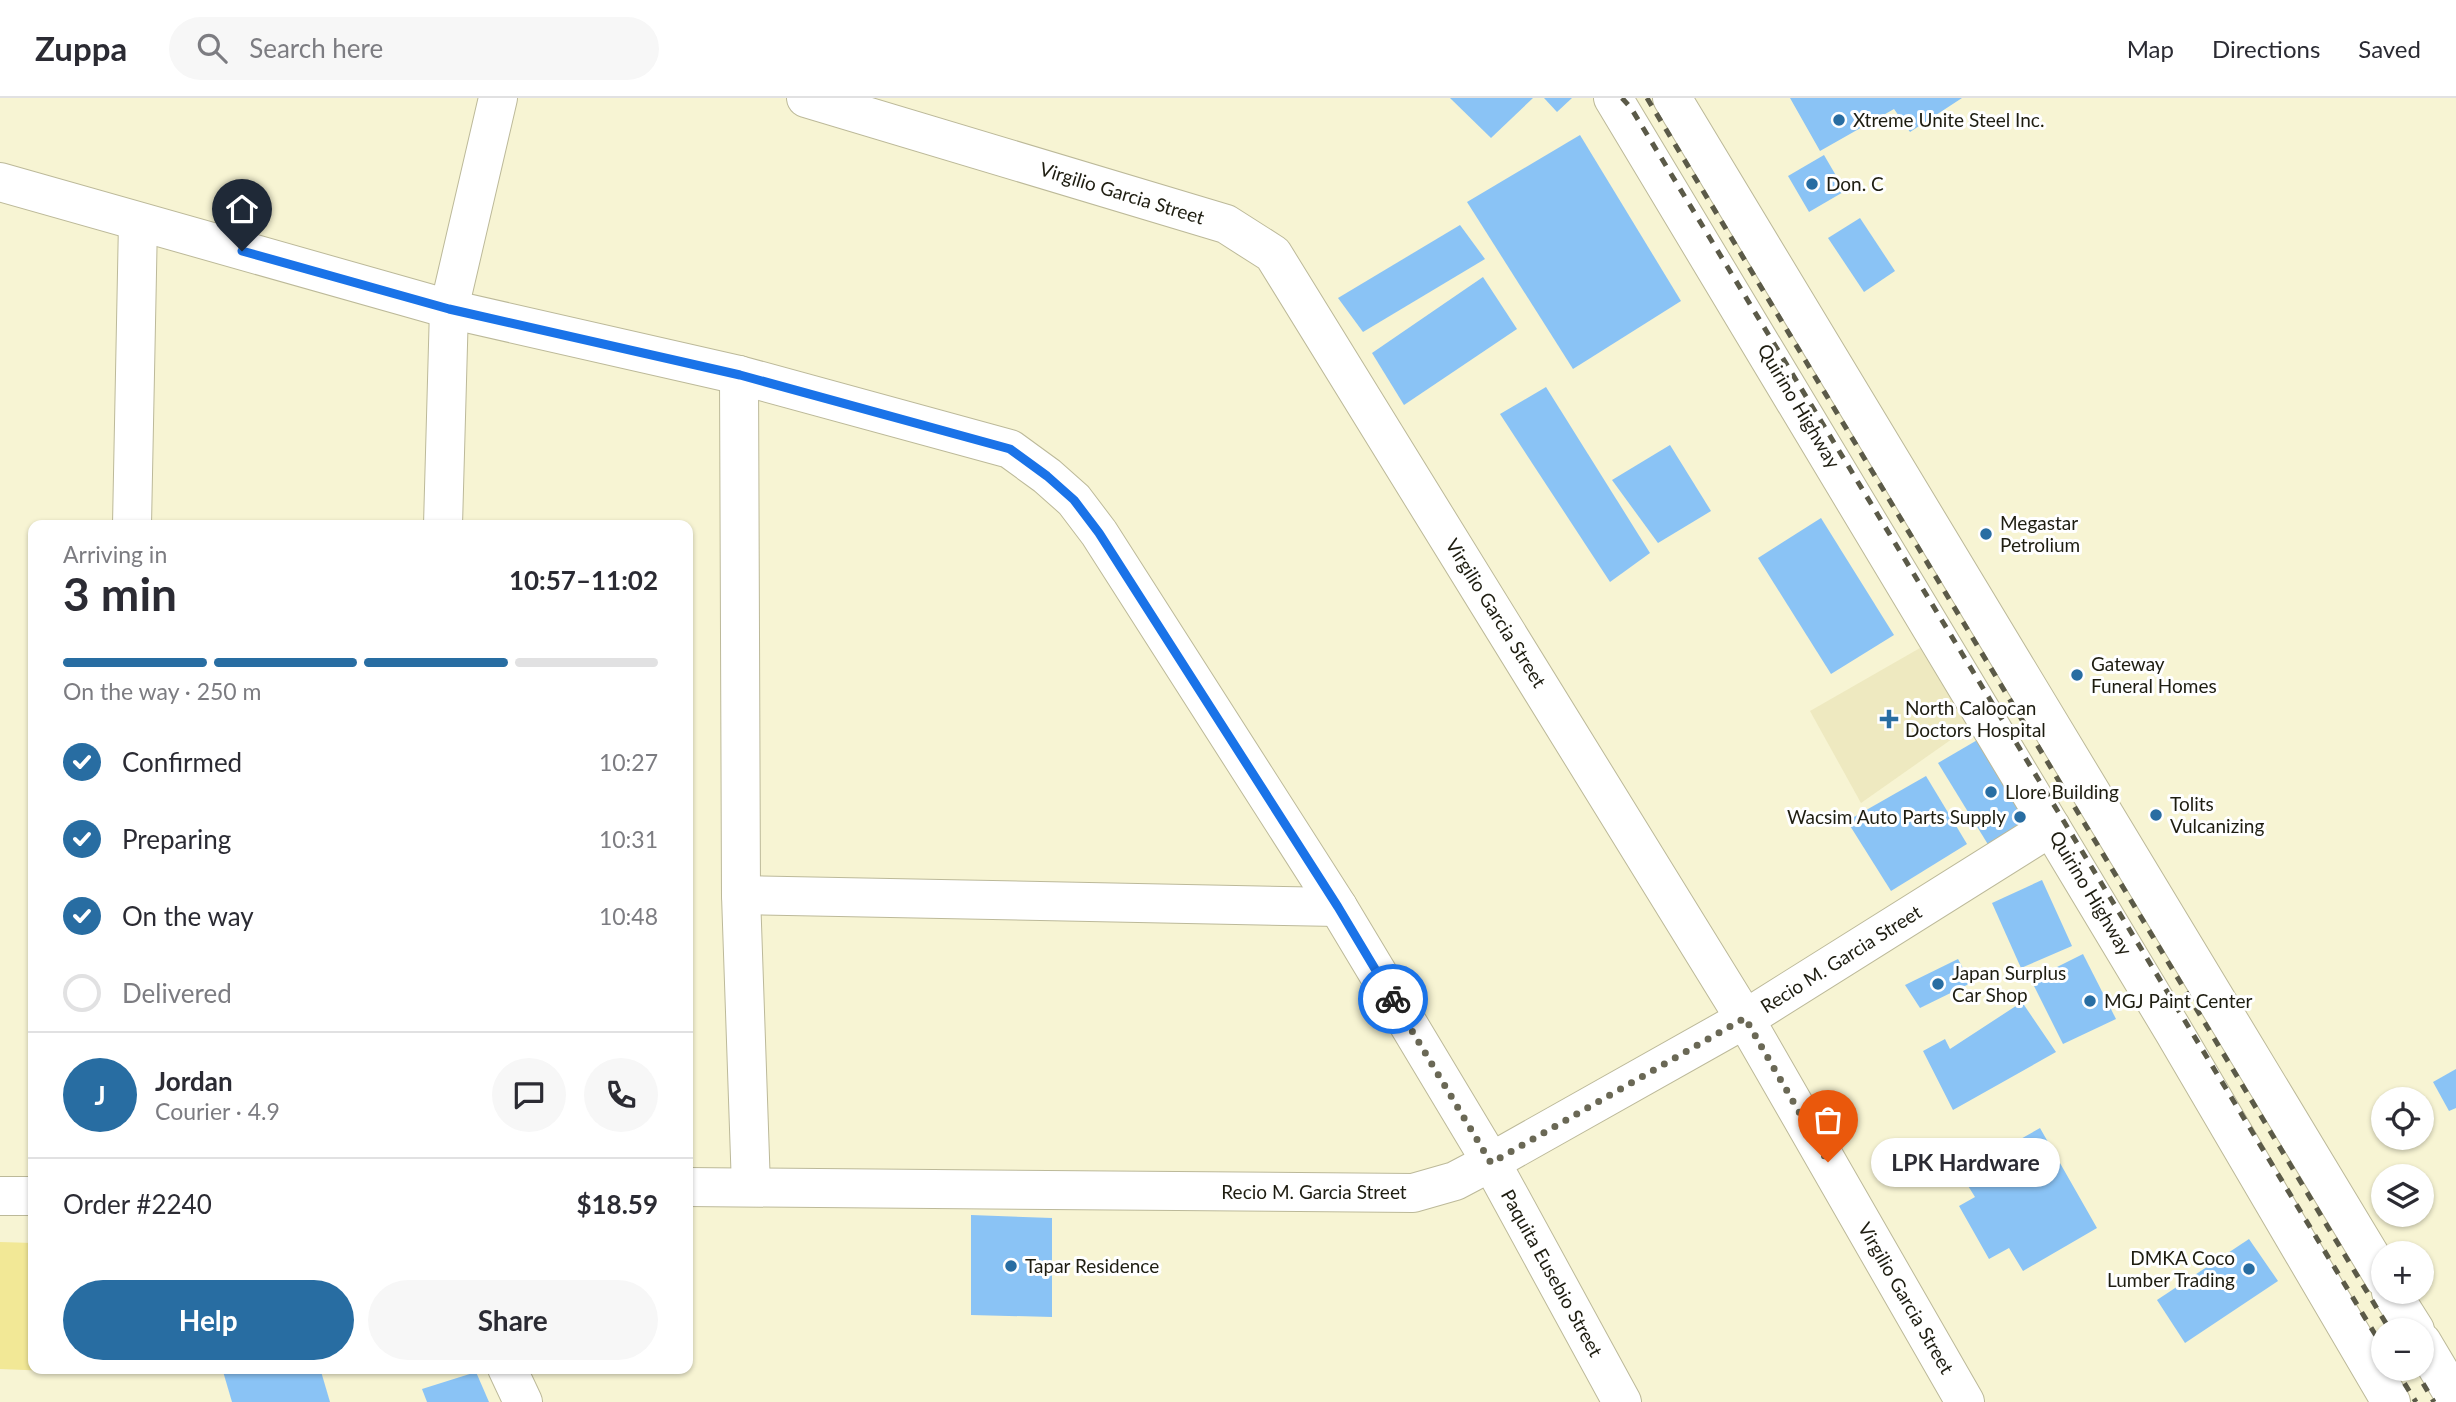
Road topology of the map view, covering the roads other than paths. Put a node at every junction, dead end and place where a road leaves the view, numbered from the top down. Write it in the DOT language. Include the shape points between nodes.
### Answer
graph roads {
  1 [pos="498,98"];
  2 [pos="806,98"];
  3 [pos="1613,98"];
  4 [pos="1672,98"];
  5 [pos="0,182"];
  6 [pos="138,222"];
  7 [pos="449,309"];
  8 [pos="740,375"];
  9 [pos="132,520"];
  10 [pos="443,520"];
  11 [pos="2052,827"];
  12 [pos="741,895"];
  13 [pos="1338,907"];
  14 [pos="1745,1018"];
  15 [pos="1491,1163"];
  16 [pos="693,1187"];
  17 [pos="751,1187"];
  18 [pos="0,1196"];
  19 [pos="28,1196"];
  20 [pos="2371,1256"];
  21 [pos="2434,1362"];
  22 [pos="510,1374"];
  23 [pos="2456,1399"];
  24 [pos="523,1402"];
  25 [pos="1622,1402"];
  26 [pos="1965,1402"];
  27 [pos="2391,1402"];
  1 -- 7 [label="street"];
  2 -- 14 [label="street, Virgilio Garcia Street" via="1226,224 1273,254"];
  3 -- 11 [label="street, Quirino Highway"];
  4 -- 20 [label="street"];
  5 -- 6 [label="street, Paquita Eusebio Street"];
  6 -- 7 [label="street, Paquita Eusebio Street"];
  6 -- 9 [label="street"];
  7 -- 8 [label="street, Paquita Eusebio Street"];
  7 -- 10 [label="street"];
  8 -- 12 [label="street"];
  8 -- 13 [label="street, Paquita Eusebio Street" via="1010,449 1074,500"];
  11 -- 14 [label="street, Recio M. Garcia Street"];
  11 -- 27 [label="street, Quirino Highway"];
  12 -- 13 [label="street"];
  12 -- 17 [label="street"];
  13 -- 15 [label="street, Paquita Eusebio Street"];
  14 -- 15 [label="street, Recio M. Garcia Street"];
  14 -- 26 [label="street, Virgilio Garcia Street"];
  15 -- 17 [label="street, Recio M. Garcia Street" via="1413,1194"];
  15 -- 25 [label="street, Paquita Eusebio Street"];
  16 -- 17 [label="street, Recio M. Garcia Street"];
  18 -- 19 [label="street"];
  21 -- 23 [label="street"];
  22 -- 24 [label="street"];
}
